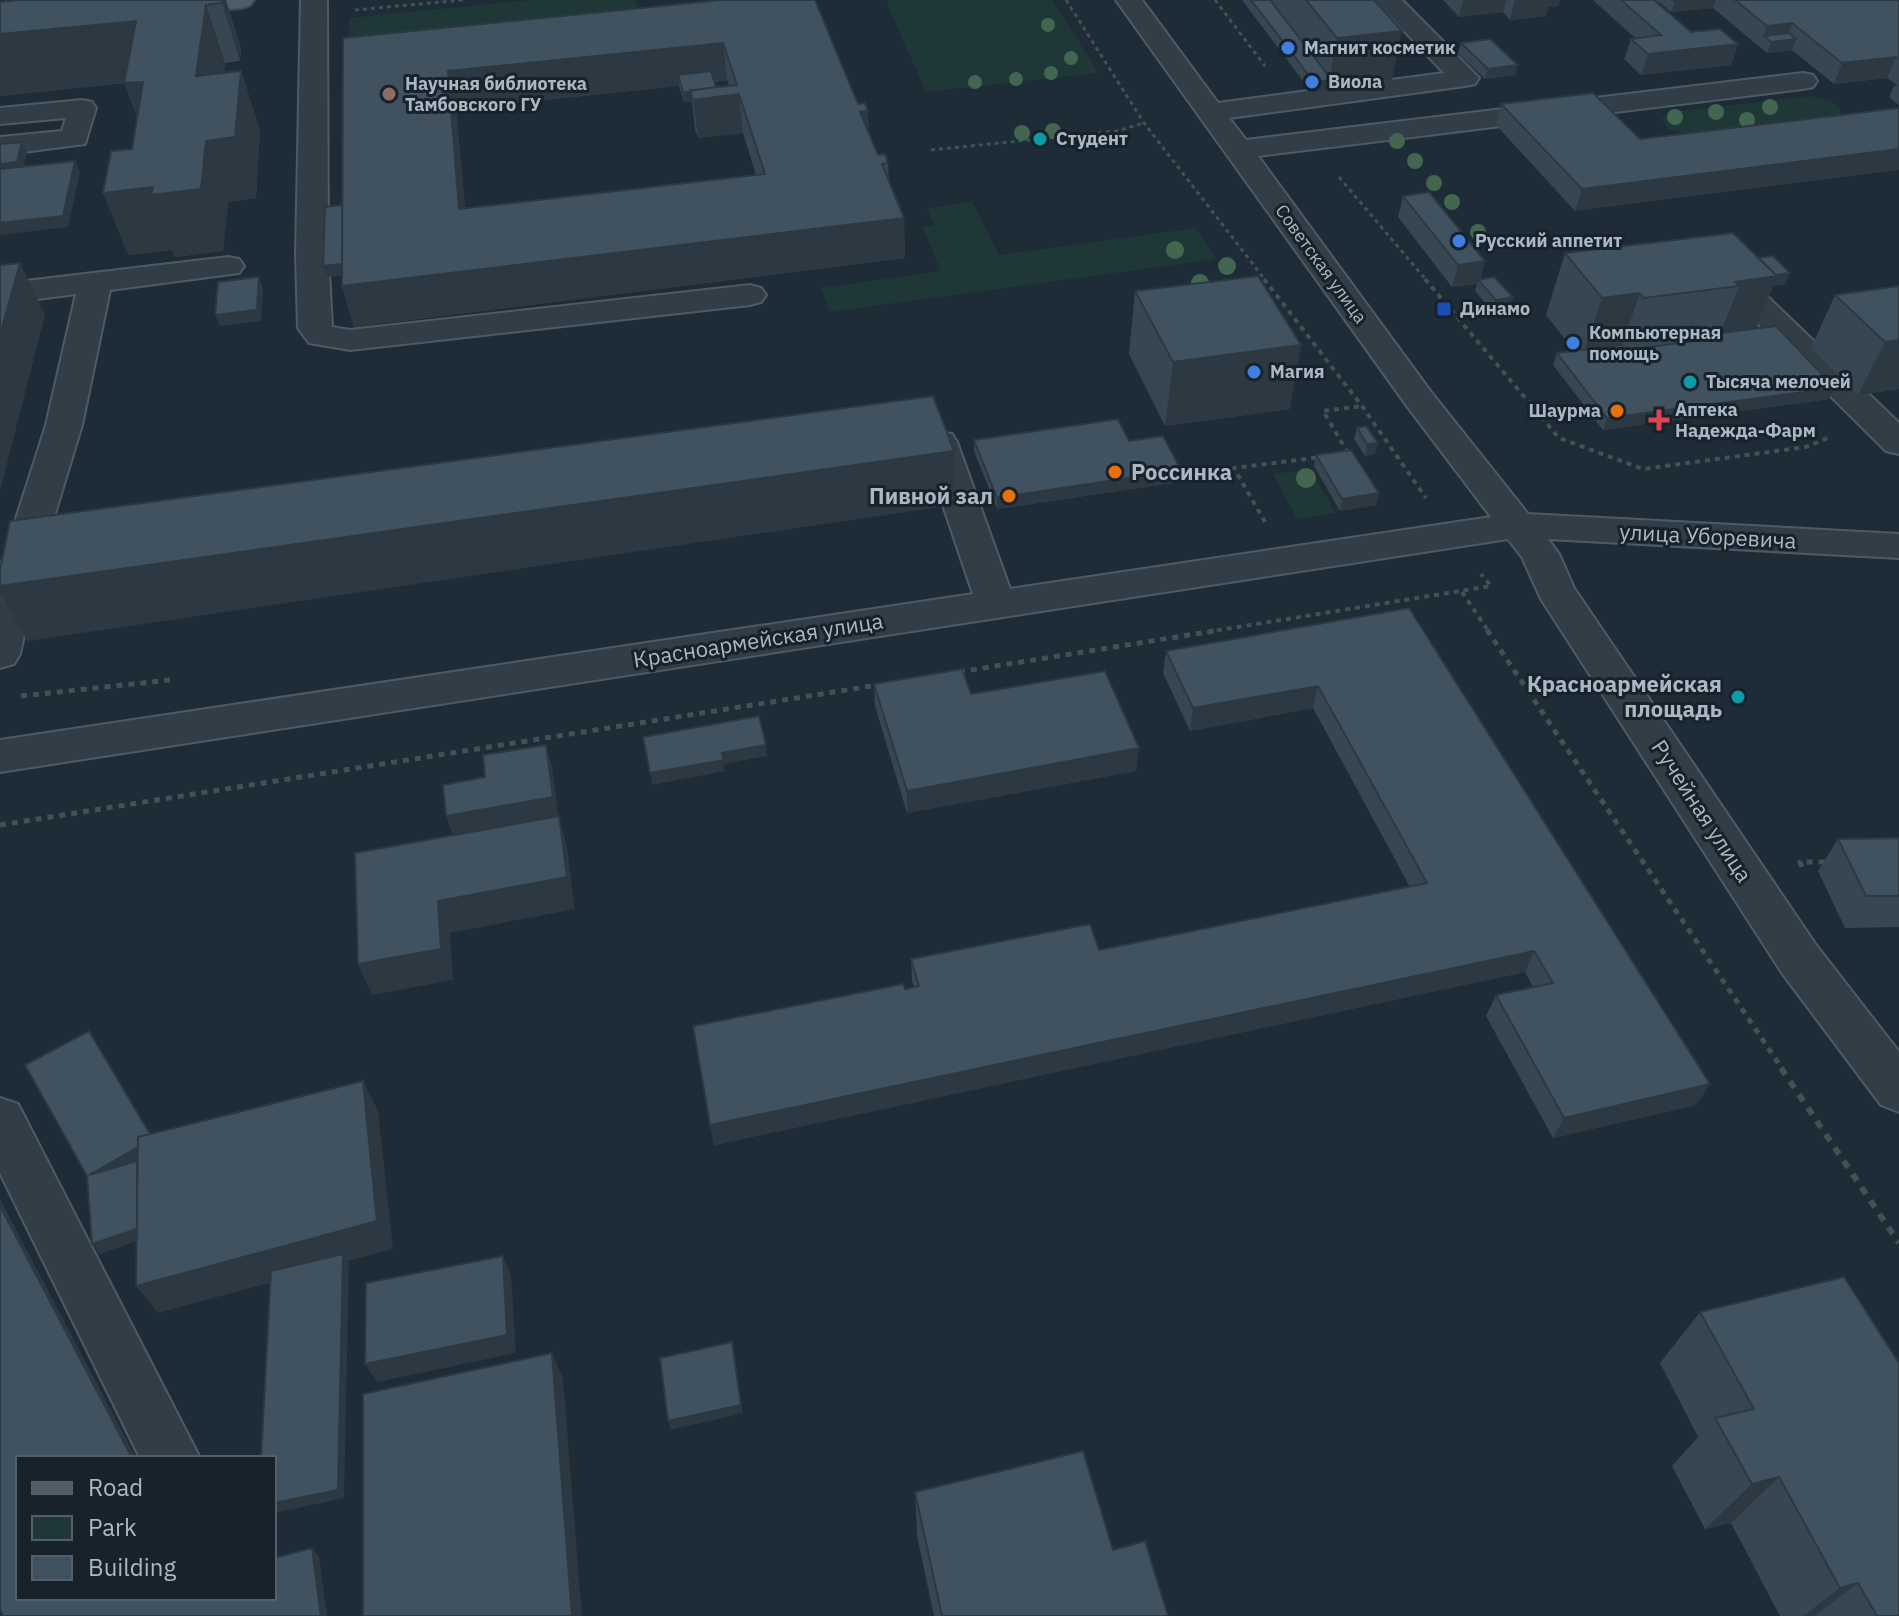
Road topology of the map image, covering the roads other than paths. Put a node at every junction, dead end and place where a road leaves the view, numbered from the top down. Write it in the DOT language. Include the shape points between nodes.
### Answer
graph roads {
  1 [pos="230,0"];
  2 [pos="241,0"];
  3 [pos="314,0"];
  4 [pos="1129,0"];
  5 [pos="1388,0"];
  6 [pos="138,10"];
  7 [pos="1803,81"];
  8 [pos="1211,112"];
  9 [pos="0,116"];
  10 [pos="0,146"];
  11 [pos="1239,150"];
  12 [pos="228,266"];
  13 [pos="95,283"];
  14 [pos="1690,288"];
  15 [pos="0,294"];
  16 [pos="750,295"];
  17 [pos="1891,435"];
  18 [pos="892,449"];
  19 [pos="1517,525"];
  20 [pos="1899,546"];
  21 [pos="996,604"];
  22 [pos="0,654"];
  23 [pos="0,756"];
  24 [pos="1899,1090"];
  25 [pos="0,1120"];
  26 [pos="170,1456"];
  1 -- 2 [label="main road"];
  1 -- 6 [label="main road"];
  3 -- 16 [label="street" via="328,62 312,254 315,328 321,336 350,340"];
  4 -- 8 [label="street, Советская улица"];
  5 -- 8 [label="street" via="1465,78"];
  7 -- 11 [label="street"];
  8 -- 11 [label="street, Советская улица"];
  9 -- 10 [label="street" via="82,108 75,138"];
  11 -- 19 [label="street, Советская улица"];
  12 -- 13 [label="street"];
  13 -- 15 [label="street"];
  13 -- 22 [label="street" via="34,571"];
  14 -- 17 [label="street" via="1735,283 1810,338"];
  18 -- 21 [label="street" via="939,442"];
  19 -- 20 [label="street, улица Уборевича"];
  19 -- 21 [label="street, Красноармейская улица"];
  19 -- 24 [label="street, Ручейная улица" via="1799,959"];
  21 -- 23 [label="street, Красноармейская улица"];
  25 -- 26 [label="street"];
}
